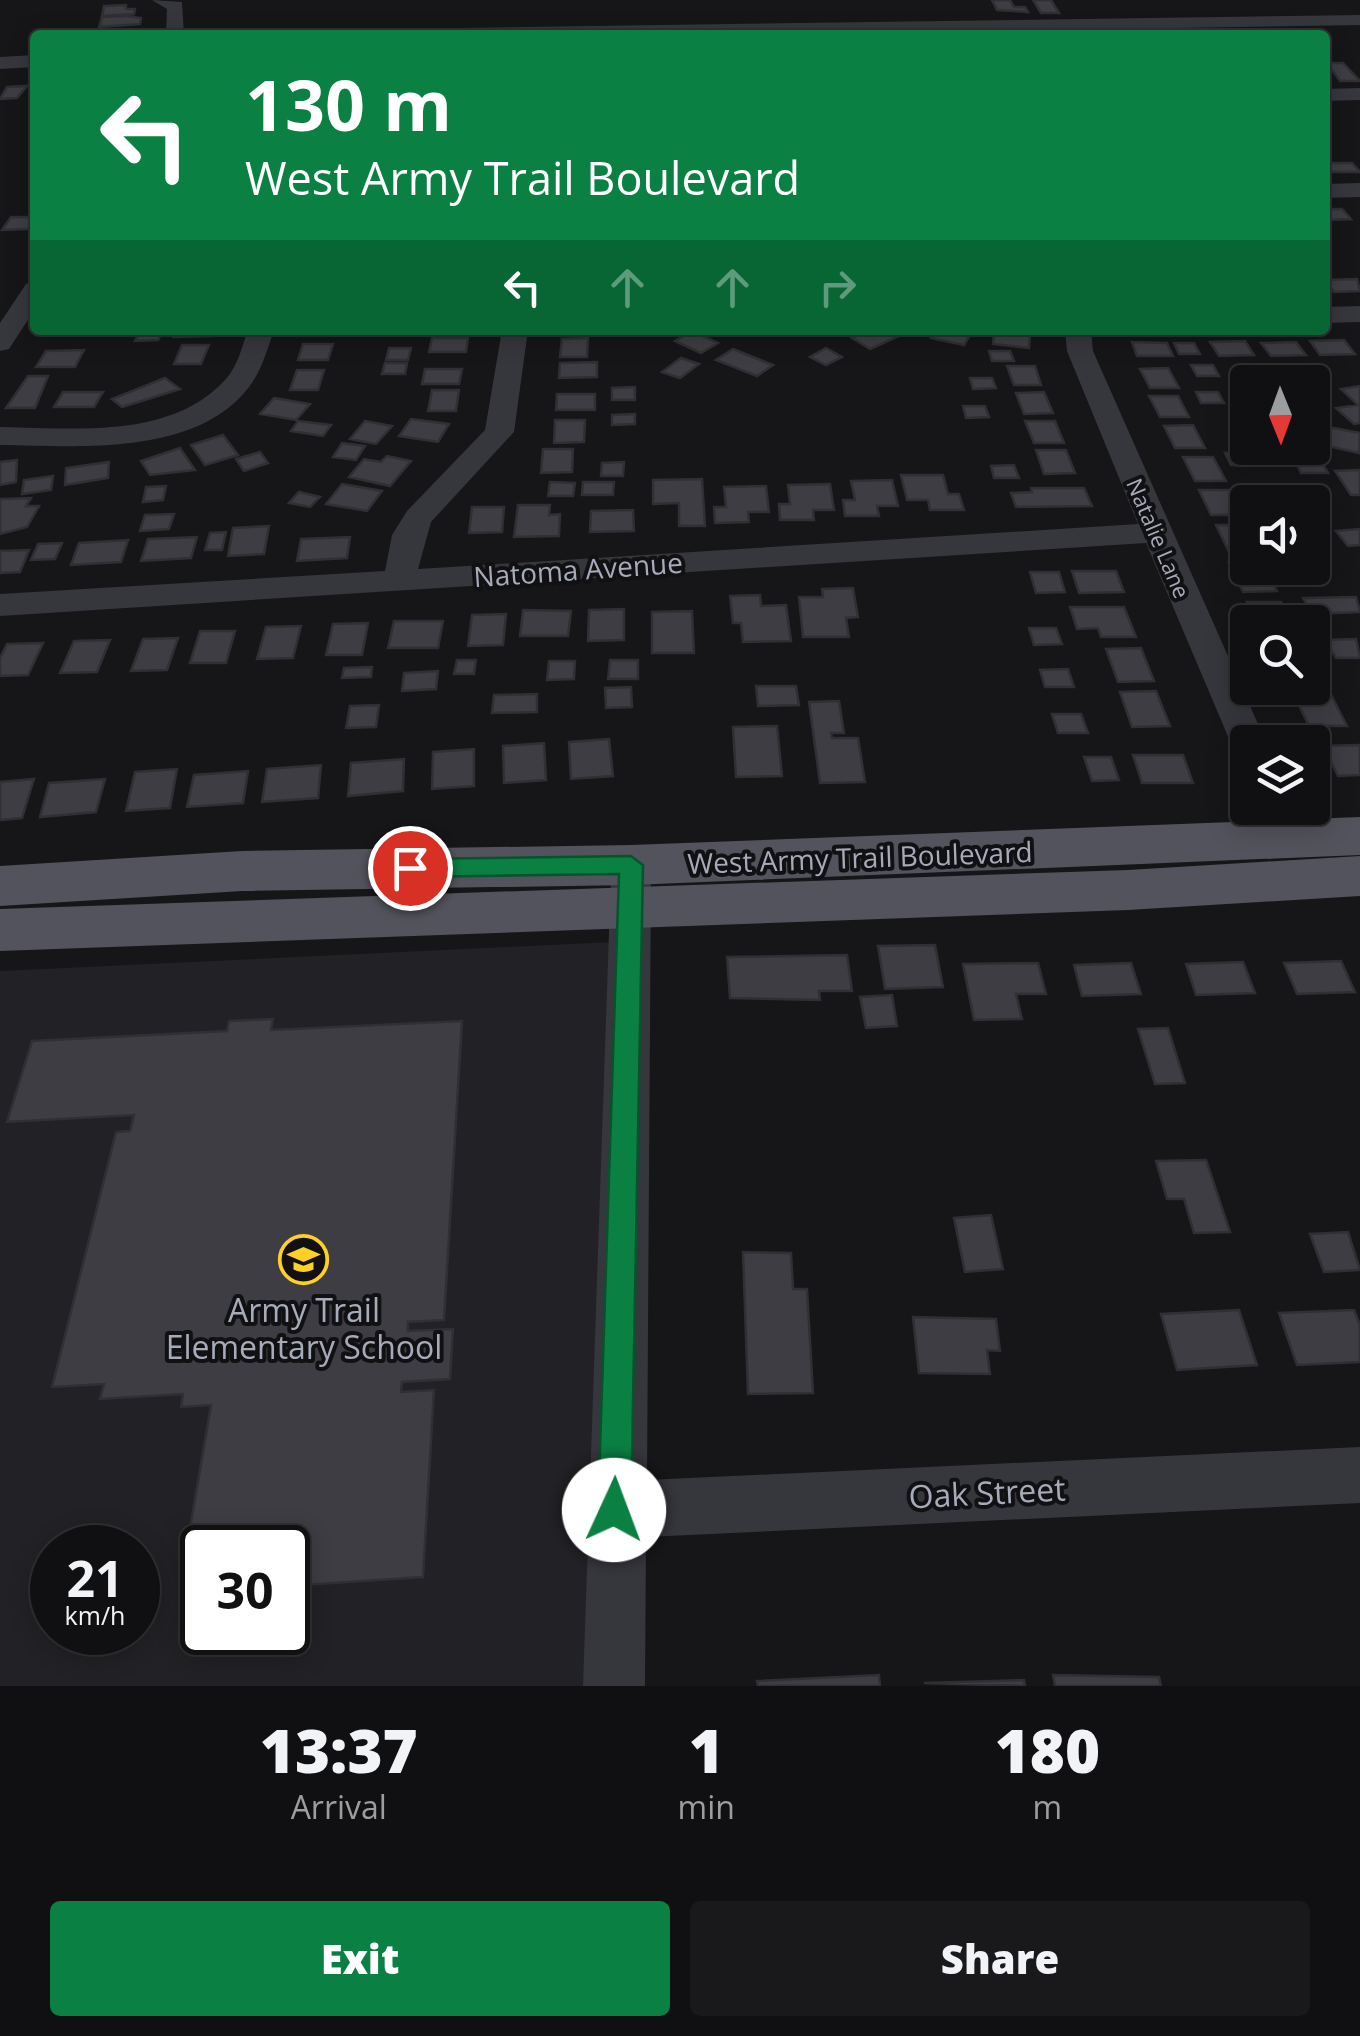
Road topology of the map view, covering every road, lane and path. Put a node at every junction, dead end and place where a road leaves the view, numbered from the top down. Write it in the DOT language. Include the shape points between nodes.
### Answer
graph roads {
  1 [pos="161,0"];
  2 [pos="1074,0"];
  3 [pos="1237,0"];
  4 [pos="1360,20"];
  5 [pos="1090,24"];
  6 [pos="556,26"];
  7 [pos="1261,28"];
  8 [pos="175,30"];
  9 [pos="482,30"];
  10 [pos="700,30"];
  11 [pos="787,30"];
  12 [pos="30,61"];
  13 [pos="0,64"];
  14 [pos="1360,94"];
  15 [pos="1330,95"];
  16 [pos="1360,190"];
  17 [pos="1330,191"];
  18 [pos="30,297"];
  19 [pos="1360,314"];
  20 [pos="1330,315"];
  21 [pos="259,335"];
  22 [pos="515,335"];
  23 [pos="1078,335"];
  24 [pos="0,343"];
  25 [pos="0,436"];
  26 [pos="1156,533"];
  27 [pos="399,580"];
  28 [pos="0,605"];
  29 [pos="1240,725"];
  30 [pos="1272,825"];
  31 [pos="1289,825"];
  32 [pos="1360,836"];
  33 [pos="1360,876"];
  34 [pos="630,885"];
  35 [pos="0,886"];
  36 [pos="296,894"];
  37 [pos="0,930"];
  38 [pos="1360,1475"];
  39 [pos="614,1510"];
  40 [pos="614,1686"];
  1 -- 8 [label="street" via="176,6"];
  2 -- 5 [label="street"];
  3 -- 7 [label="street"];
  4 -- 7 [label="street"];
  5 -- 7 [label="street"];
  5 -- 11 [label="street"];
  6 -- 9 [label="street"];
  6 -- 10 [label="street"];
  12 -- 13 [label="street"];
  14 -- 15 [label="street"];
  16 -- 17 [label="street"];
  18 -- 24 [label="street"];
  19 -- 20 [label="street"];
  21 -- 25 [label="street" via="235,386 179,420 115,434"];
  22 -- 27 [label="street" via="499,432 418,518"];
  23 -- 26 [label="street, Natalie Lane"];
  26 -- 27 [label="street, Natoma Avenue"];
  26 -- 29 [label="street, Natalie Lane"];
  27 -- 28 [label="street, Natoma Avenue"];
  30 -- 34 [label="main road, West Army Trail Boulevard"];
  31 -- 32 [label="main road, West Army Trail Boulevard"];
  33 -- 34 [label="main road, West Army Trail Boulevard" via="1148,889"];
  34 -- 36 [label="main road, West Army Trail Boulevard"];
  34 -- 39 [label="street"];
  35 -- 36 [label="main road, West Army Trail Boulevard"];
  36 -- 37 [label="main road, West Army Trail Boulevard"];
  38 -- 39 [label="street, Oak Street"];
  39 -- 40 [label="street"];
}
